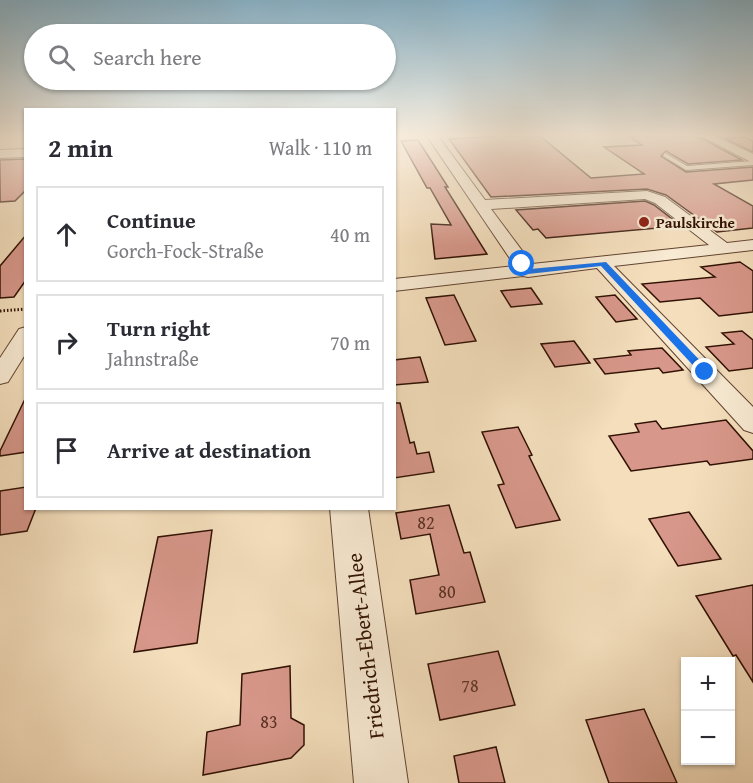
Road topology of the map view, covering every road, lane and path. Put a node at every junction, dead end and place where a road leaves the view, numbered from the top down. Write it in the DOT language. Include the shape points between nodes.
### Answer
graph roads {
  1 [pos="457,173"];
  2 [pos="480,205"];
  3 [pos="753,245"];
  4 [pos="725,249"];
  5 [pos="603,264"];
  6 [pos="528,272"];
  7 [pos="396,285"];
  8 [pos="24,309"];
  9 [pos="0,311"];
  10 [pos="24,337"];
  11 [pos="0,376"];
  12 [pos="753,423"];
  13 [pos="349,510"];
  14 [pos="381,783"];
  1 -- 2 [label="street"];
  2 -- 4 [label="street" via="646,195 660,200"];
  2 -- 6 [label="street"];
  3 -- 4 [label="street"];
  4 -- 5 [label="street"];
  5 -- 6 [label="street"];
  5 -- 12 [label="street"];
  6 -- 7 [label="street"];
  8 -- 9 [label="path"];
  10 -- 11 [label="street"];
  13 -- 14 [label="street, Friedrich-Ebert-Allee"];
}
